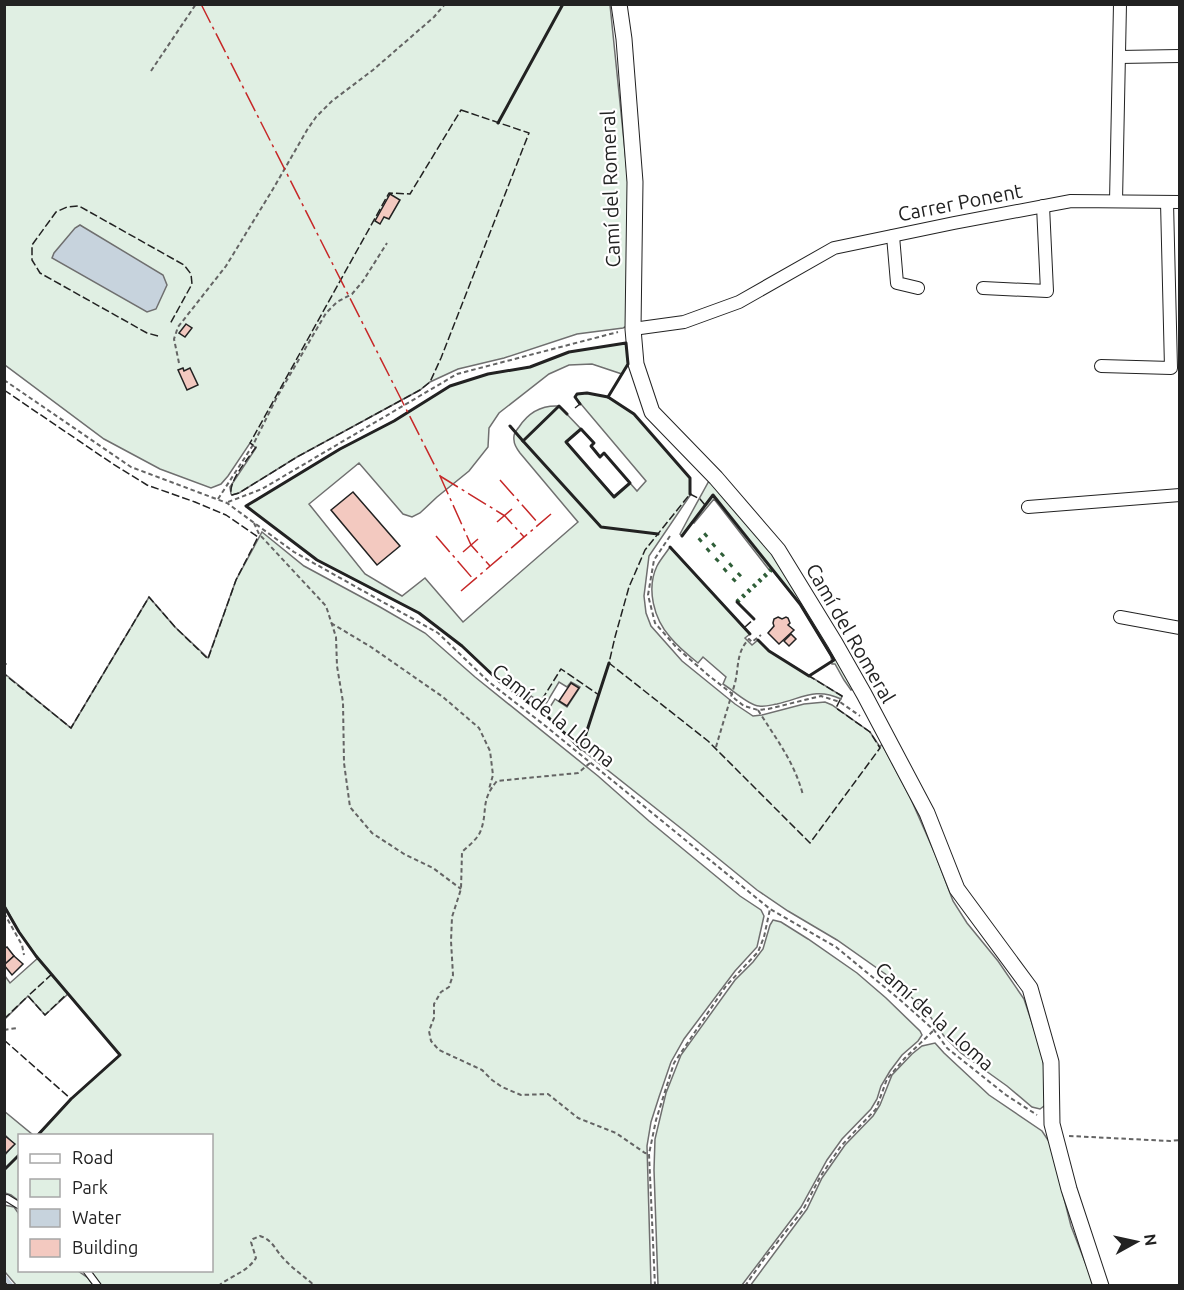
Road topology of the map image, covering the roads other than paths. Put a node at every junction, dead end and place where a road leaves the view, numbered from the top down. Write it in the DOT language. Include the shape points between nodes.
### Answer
graph roads {
  1 [pos="619,4"];
  2 [pos="1120,4"];
  3 [pos="1179,56"];
  4 [pos="1119,57"];
  5 [pos="1116,201"];
  6 [pos="1173,202"];
  7 [pos="1043,206"];
  8 [pos="893,236"];
  9 [pos="1174,284"];
  10 [pos="918,288"];
  11 [pos="983,288"];
  12 [pos="633,329"];
  13 [pos="1101,366"];
  14 [pos="1179,495"];
  15 [pos="1028,507"];
  16 [pos="1120,617"];
  17 [pos="1179,628"];
  18 [pos="4,1199"];
  19 [pos="18,1205"];
  20 [pos="88,1272"];
  21 [pos="98,1286"];
  22 [pos="1101,1286"];
  1 -- 12 [label="street, Camí del Romeral" via="635,182"];
  2 -- 4 [label="street"];
  3 -- 4 [label="street"];
  4 -- 5 [label="street"];
  5 -- 6 [label="street, Carrer Ponent"];
  5 -- 7 [label="street, Carrer Ponent" via="1071,201"];
  6 -- 9 [label="street"];
  7 -- 8 [label="street, Carrer Ponent"];
  7 -- 11 [label="street" via="1047,291"];
  8 -- 10 [label="street" via="897,283"];
  8 -- 12 [label="street, Carrer Ponent" via="834,248 739,302 684,322"];
  9 -- 13 [label="street" via="1171,368"];
  12 -- 22 [label="street, Camí del Romeral" via="636,364 652,412 778,550 836,643 927,813 957,889 1030,988 1051,1062 1052,1124"];
  14 -- 15 [label="street"];
  16 -- 17 [label="street"];
  18 -- 19 [label="lane"];
  20 -- 21 [label="lane"];
}
